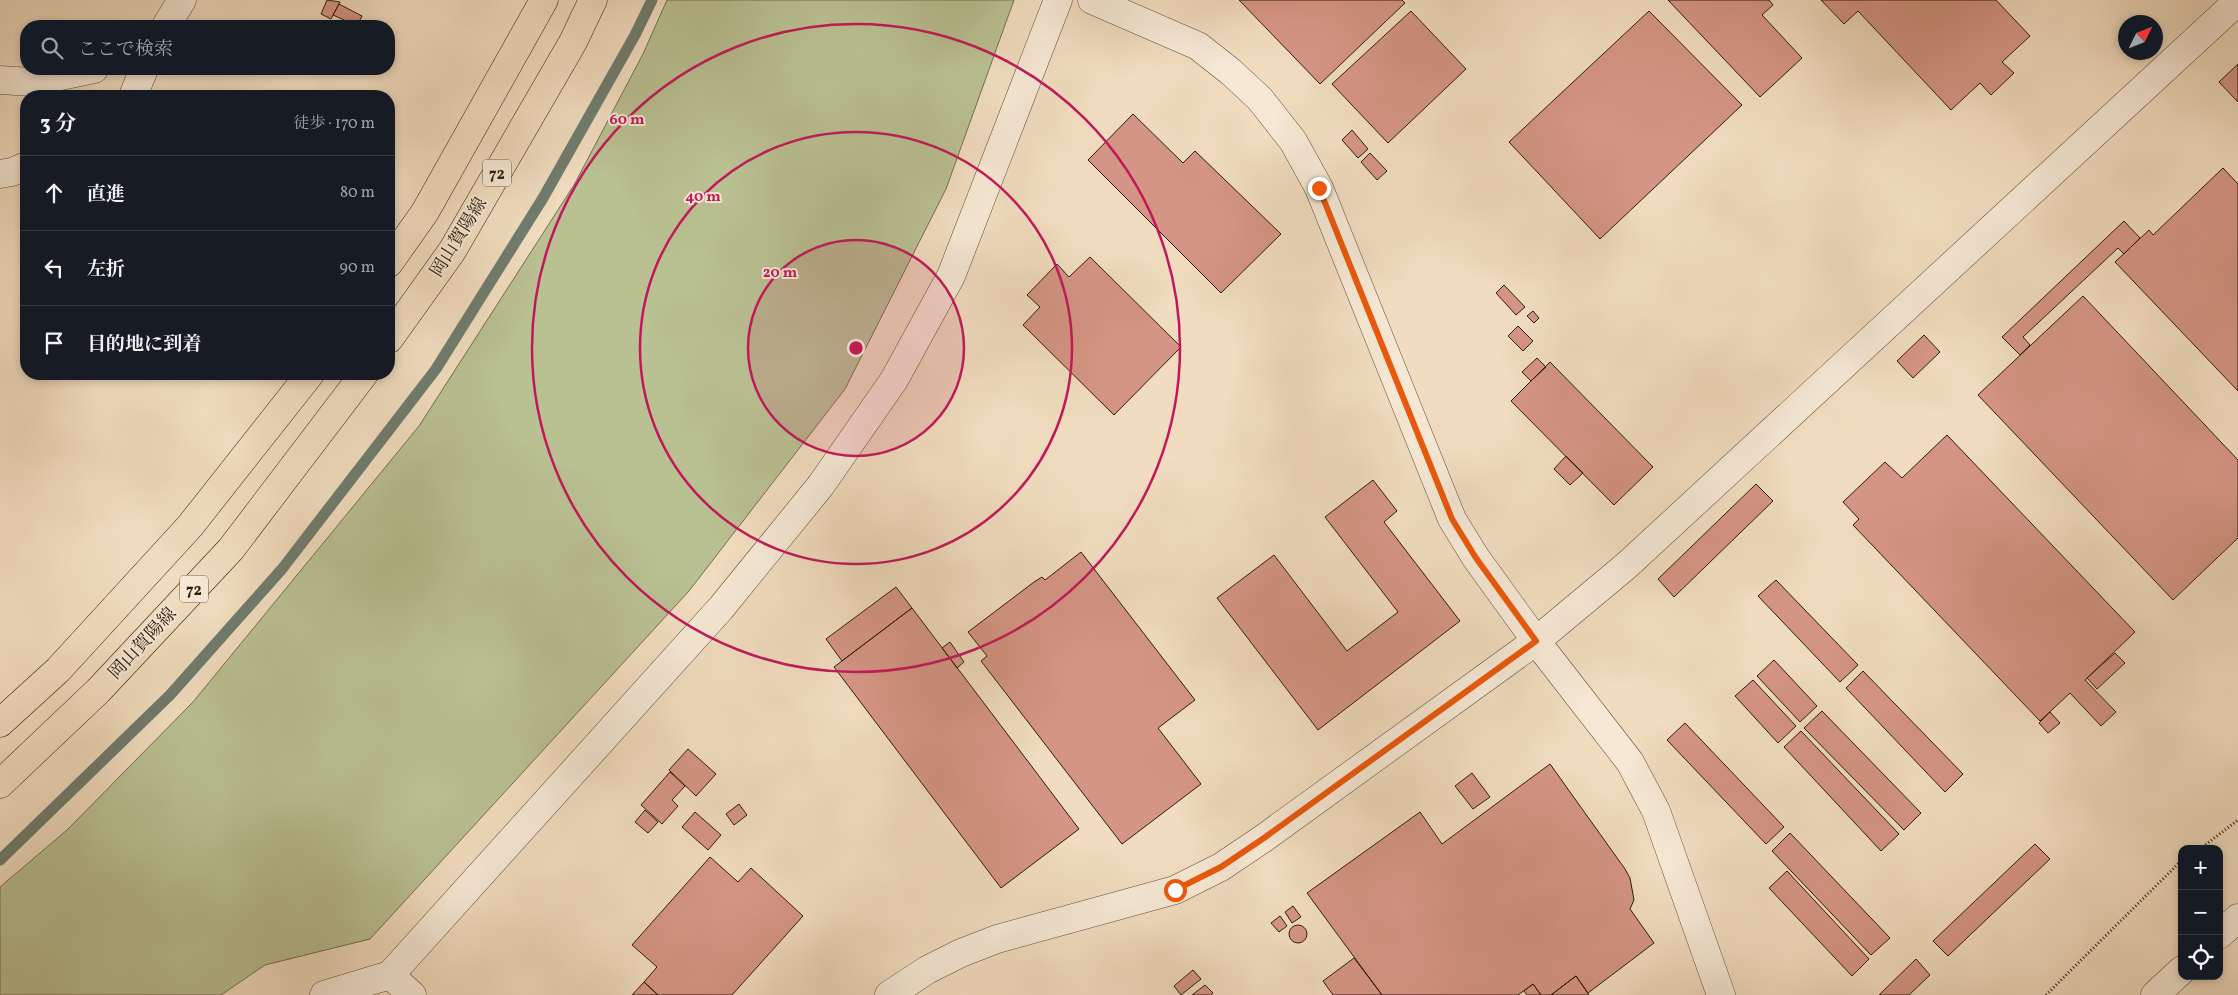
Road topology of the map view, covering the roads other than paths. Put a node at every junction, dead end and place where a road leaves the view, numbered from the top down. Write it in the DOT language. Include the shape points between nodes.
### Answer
graph roads {
  1 [pos="182,0"];
  2 [pos="544,0"];
  3 [pos="593,0"];
  4 [pos="1058,0"];
  5 [pos="1092,0"];
  6 [pos="2238,1"];
  7 [pos="170,20"];
  8 [pos="65,75"];
  9 [pos="142,75"];
  10 [pos="0,80"];
  11 [pos="135,90"];
  12 [pos="20,169"];
  13 [pos="0,174"];
  14 [pos="395,254"];
  15 [pos="395,332"];
  16 [pos="305,380"];
  17 [pos="359,380"];
  18 [pos="1536,641"];
  19 [pos="0,723"];
  20 [pos="0,784"];
  21 [pos="2238,918"];
  22 [pos="2223,931"];
  23 [pos="2178,974"];
  24 [pos="390,975"];
  25 [pos="324,995"];
  26 [pos="412,995"];
  27 [pos="889,995"];
  28 [pos="1721,995"];
  29 [pos="2154,995"];
  1 -- 7 [label="street"];
  2 -- 14 [label="main road, 72" via="425,212"];
  3 -- 15 [label="main road, 岡山賀陽線 / 72" via="452,251"];
  4 -- 24 [label="street" via="951,276 894,380 821,485 721,608"];
  5 -- 18 [label="street" via="1198,46 1260,99 1293,141 1319,188 1452,519"];
  6 -- 18 [label="street" via="1626,566"];
  8 -- 10 [label="street" via="32,82"];
  9 -- 11 [label="street"];
  12 -- 13 [label="street"];
  16 -- 19 [label="main road, 72" via="190,526 58,670"];
  17 -- 20 [label="main road, 岡山賀陽線 / 72" via="231,549 98,691"];
  18 -- 27 [label="street" via="1221,867 1175,890 997,939 928,970"];
  18 -- 28 [label="street" via="1630,762 1656,811"];
  21 -- 22 [label="street"];
  23 -- 29 [label="street"];
  24 -- 25 [label="street"];
  24 -- 26 [label="street"];
}
